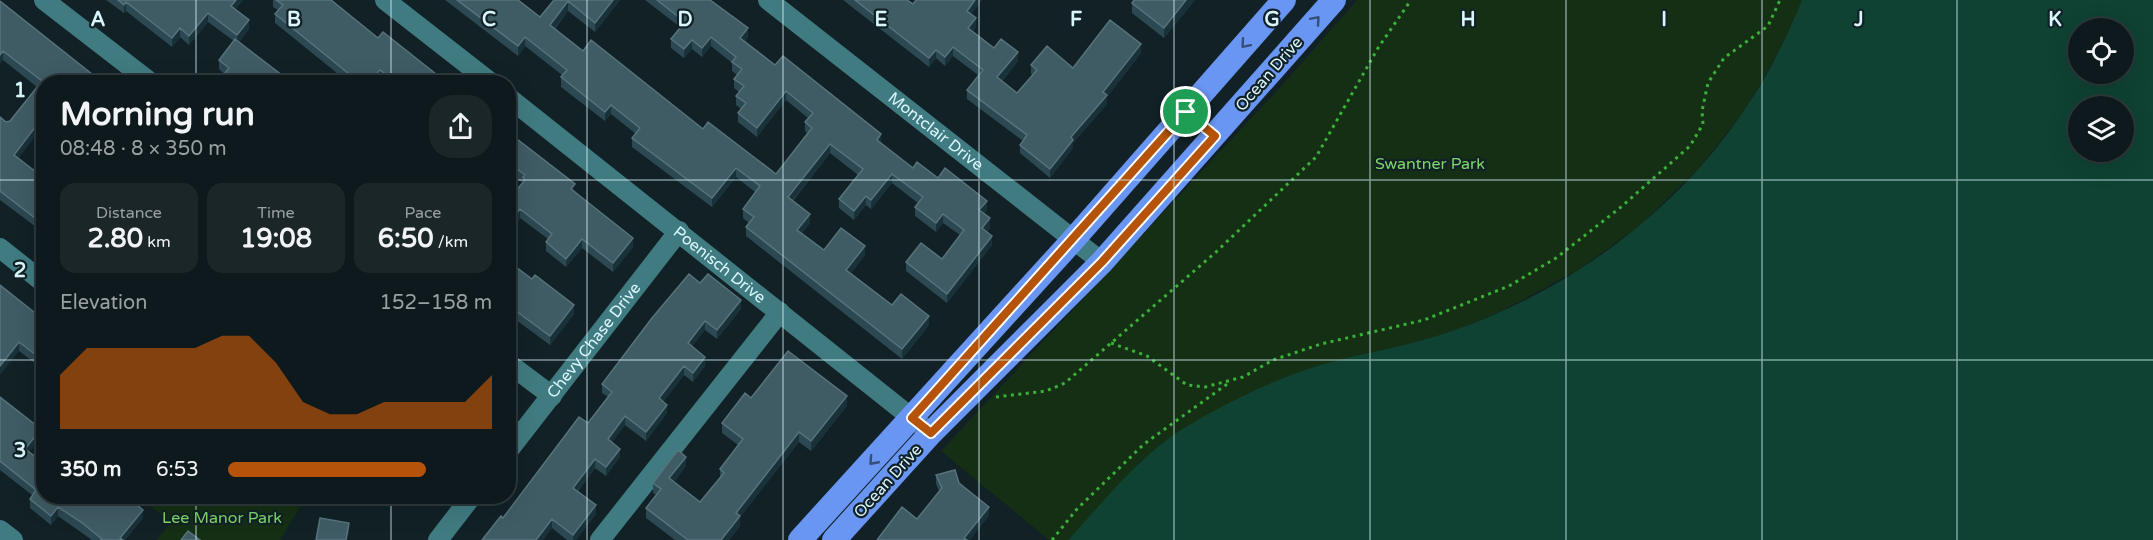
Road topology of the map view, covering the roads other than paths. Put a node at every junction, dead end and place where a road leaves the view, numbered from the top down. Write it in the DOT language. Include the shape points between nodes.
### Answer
graph roads {
  1 [pos="44,0"];
  2 [pos="385,0"];
  3 [pos="768,0"];
  4 [pos="1284,0"];
  5 [pos="1334,0"];
  6 [pos="141,75"];
  7 [pos="481,75"];
  8 [pos="516,103"];
  9 [pos="1186,112"];
  10 [pos="1215,136"];
  11 [pos="679,231"];
  12 [pos="1073,240"];
  13 [pos="0,248"];
  14 [pos="1102,262"];
  15 [pos="36,277"];
  16 [pos="780,312"];
  17 [pos="516,369"];
  18 [pos="552,396"];
  19 [pos="922,425"];
  20 [pos="516,441"];
  21 [pos="466,504"];
  22 [pos="0,530"];
  23 [pos="13,540"];
  24 [pos="438,540"];
  25 [pos="600,540"];
  26 [pos="800,540"];
  27 [pos="834,540"];
  1 -- 6 [label="street"];
  2 -- 7 [label="street"];
  3 -- 12 [label="street, Montclair Drive"];
  4 -- 9 [label="main road, Ocean Drive, one-way"];
  10 -- 5 [label="main road, Ocean Drive, one-way"];
  8 -- 11 [label="street, Poenisch Drive"];
  9 -- 10 [label="main road"];
  9 -- 12 [label="main road, Ocean Drive"];
  10 -- 14 [label="main road, Ocean Drive"];
  11 -- 16 [label="street, Poenisch Drive"];
  11 -- 18 [label="street, Chevy Chase Drive"];
  12 -- 14 [label="street, Montclair Drive"];
  12 -- 19 [label="main road, Ocean Drive"];
  13 -- 15 [label="street"];
  14 -- 19 [label="main road, Ocean Drive"];
  16 -- 19 [label="street, Poenisch Drive"];
  16 -- 25 [label="street"];
  17 -- 18 [label="street"];
  18 -- 20 [label="street, Chevy Chase Drive"];
  19 -- 26 [label="main road, Ocean Drive, one-way"];
  19 -- 27 [label="main road, Ocean Drive"];
  21 -- 24 [label="street"];
  22 -- 23 [label="street"];
}
